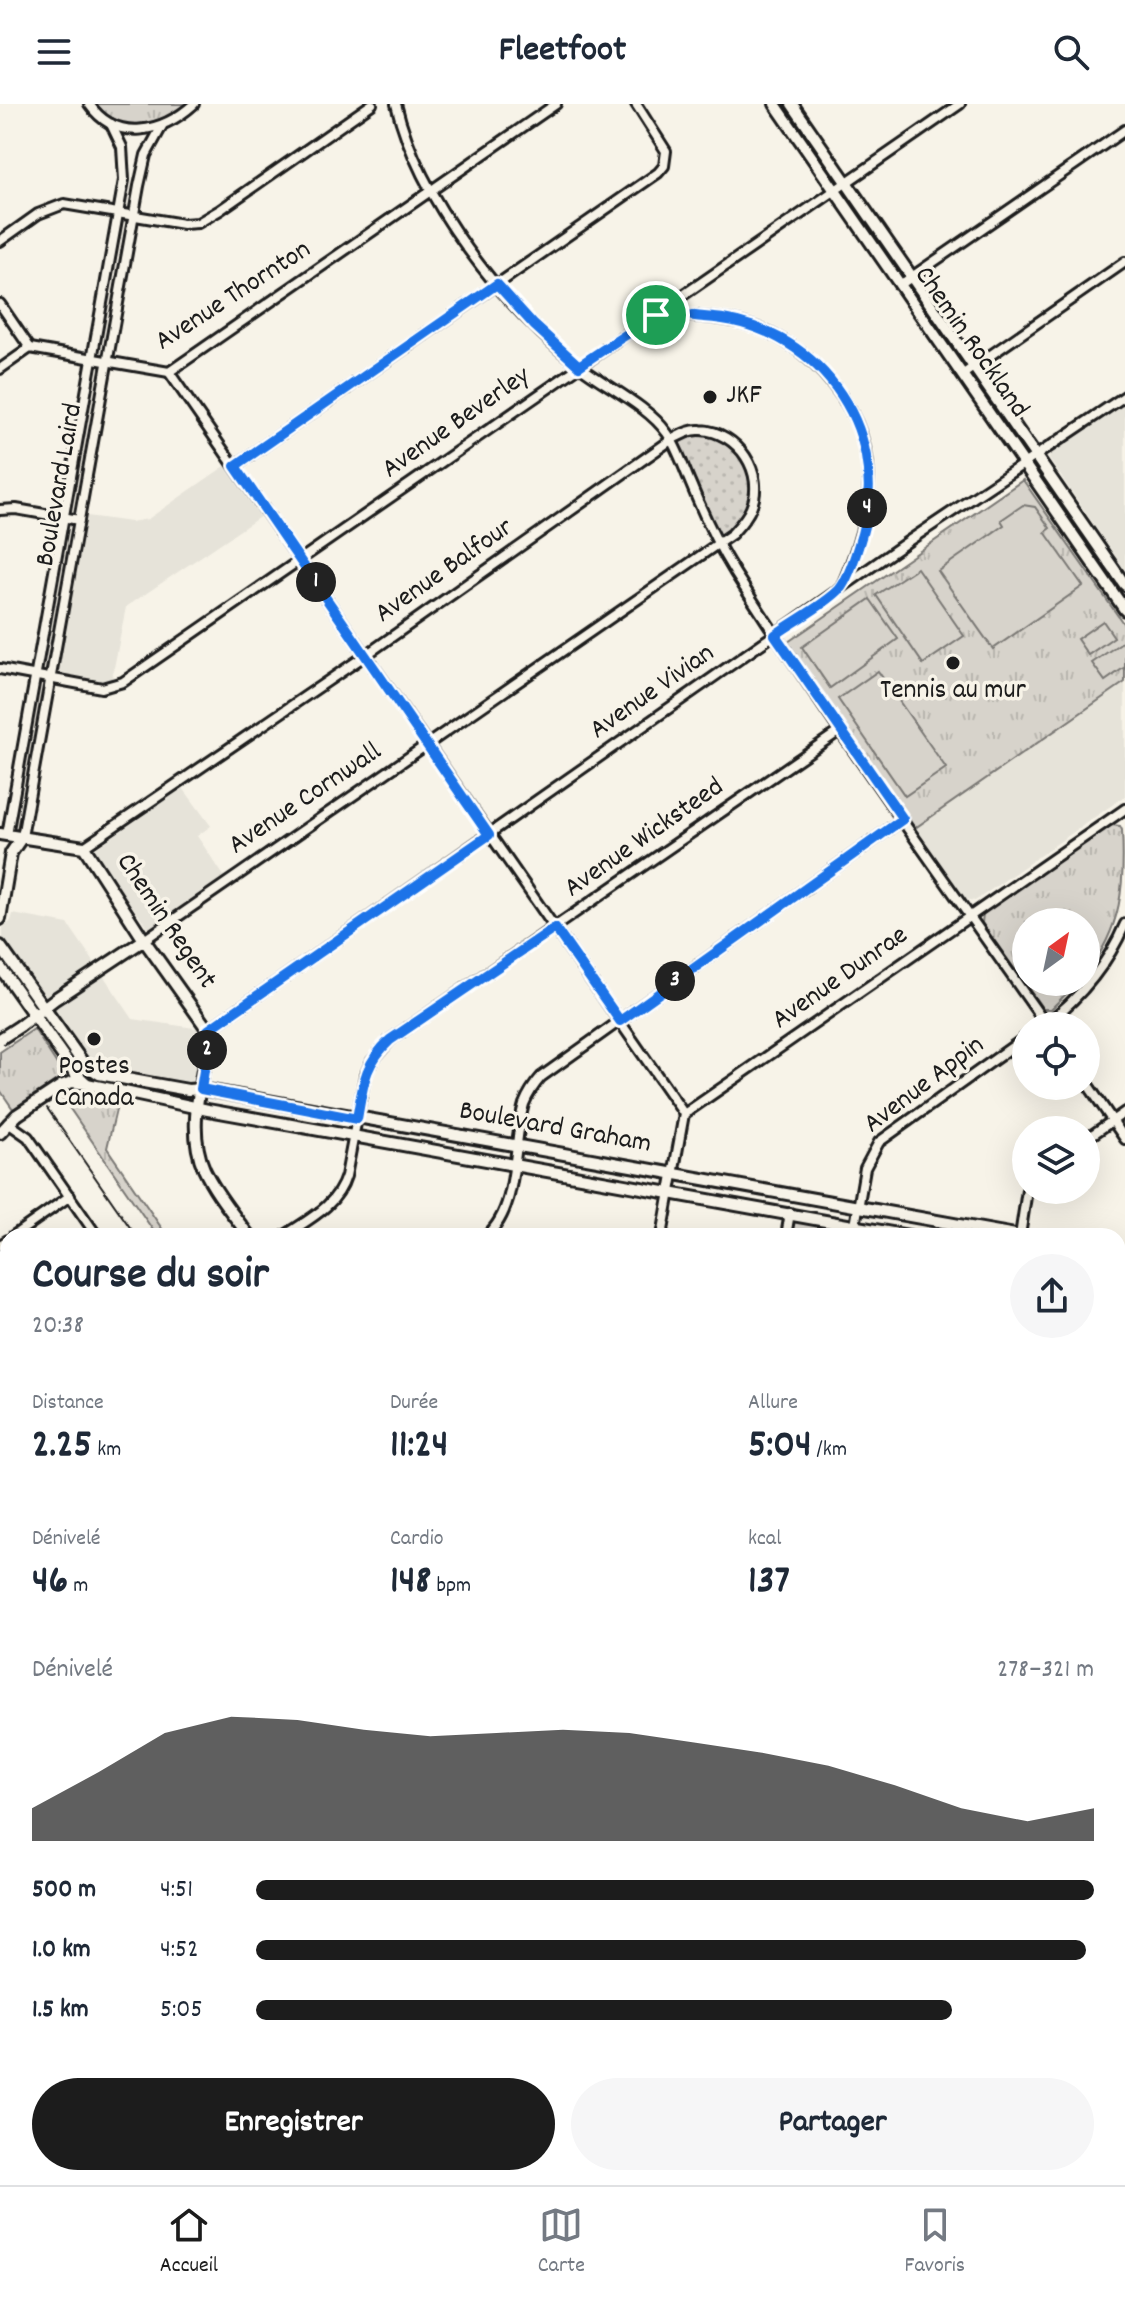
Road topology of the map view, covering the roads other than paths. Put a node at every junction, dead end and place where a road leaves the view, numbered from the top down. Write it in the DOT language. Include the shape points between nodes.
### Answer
graph roads {
  1 [pos="89,104"];
  2 [pos="194,104"];
  3 [pos="372,104"];
  4 [pos="396,104"];
  5 [pos="556,104"];
  6 [pos="636,104"];
  7 [pos="775,104"];
  8 [pos="792,104"];
  9 [pos="960,104"];
  10 [pos="111,124"];
  11 [pos="162,126"];
  12 [pos="1125,130"];
  13 [pos="846,182"];
  14 [pos="432,191"];
  15 [pos="835,191"];
  16 [pos="119,212"];
  17 [pos="135,215"];
  18 [pos="0,241"];
  19 [pos="1125,262"];
  20 [pos="912,277"];
  21 [pos="497,284"];
  22 [pos="900,285"];
  23 [pos="0,304"];
  24 [pos="656,315"];
  25 [pos="30,348"];
  26 [pos="92,359"];
  27 [pos="107,361"];
  28 [pos="579,366"];
  29 [pos="974,367"];
  30 [pos="0,369"];
  31 [pos="169,372"];
  32 [pos="962,375"];
  33 [pos="1125,396"];
  34 [pos="671,440"];
  35 [pos="1036,456"];
  36 [pos="1024,464"];
  37 [pos="235,466"];
  38 [pos="0,510"];
  39 [pos="63,517"];
  40 [pos="79,520"];
  41 [pos="717,544"];
  42 [pos="300,560"];
  43 [pos="1125,585"];
  44 [pos="841,588"];
  45 [pos="1125,610"];
  46 [pos="775,635"];
  47 [pos="366,655"];
  48 [pos="0,669"];
  49 [pos="35,676"];
  50 [pos="50,679"];
  51 [pos="841,730"];
  52 [pos="428,746"];
  53 [pos="1125,811"];
  54 [pos="903,819"];
  55 [pos="3,834"];
  56 [pos="489,835"];
  57 [pos="22,837"];
  58 [pos="84,847"];
  59 [pos="11,853"];
  60 [pos="970,916"];
  61 [pos="0,919"];
  62 [pos="1125,924"];
  63 [pos="555,928"];
  64 [pos="144,940"];
  65 [pos="0,946"];
  66 [pos="0,967"];
  67 [pos="40,1012"];
  68 [pos="1036,1012"];
  69 [pos="1061,1012"];
  70 [pos="620,1021"];
  71 [pos="208,1030"];
  72 [pos="0,1039"];
  73 [pos="1012,1047"];
  74 [pos="83,1063"];
  75 [pos="75,1073"];
  76 [pos="87,1084"];
  77 [pos="61,1086"];
  78 [pos="201,1089"];
  79 [pos="1098,1100"];
  80 [pos="198,1107"];
  81 [pos="1125,1112"];
  82 [pos="684,1114"];
  83 [pos="13,1119"];
  84 [pos="357,1119"];
  85 [pos="1113,1121"];
  86 [pos="1100,1130"];
  87 [pos="0,1133"];
  88 [pos="354,1135"];
  89 [pos="1125,1139"];
  90 [pos="517,1147"];
  91 [pos="514,1163"];
  92 [pos="672,1174"];
  93 [pos="669,1193"];
  94 [pos="70,1196"];
  95 [pos="1025,1204"];
  96 [pos="859,1208"];
  97 [pos="790,1213"];
  98 [pos="855,1226"];
  99 [pos="24,1228"];
  100 [pos="92,1228"];
  101 [pos="244,1228"];
  102 [pos="295,1228"];
  103 [pos="494,1228"];
  104 [pos="663,1228"];
  105 [pos="787,1228"];
  106 [pos="866,1228"];
  107 [pos="974,1228"];
  108 [pos="1021,1228"];
  1 -- 10 [label="street, Boulevard Laird"];
  2 -- 11 [label="street, Boulevard Laird"];
  3 -- 17 [label="street" via="205,220 183,224"];
  4 -- 14 [label="street"];
  5 -- 14 [label="street, Avenue Thornton"];
  6 -- 21 [label="street" via="663,142 664,166"];
  7 -- 15 [label="street, Chemin Rockland"];
  8 -- 13 [label="street, Chemin Rockland"];
  9 -- 13 [label="street, Avenue Beverley"];
  10 -- 11 [label="street" via="140,130"];
  10 -- 16 [label="street, Boulevard Laird" via="125,162"];
  11 -- 17 [label="street, Boulevard Laird" via="143,164"];
  12 -- 20 [label="street"];
  13 -- 15 [label="street, Avenue Beverley"];
  13 -- 20 [label="street, Chemin Rockland"];
  14 -- 21 [label="street"];
  14 -- 31 [label="street, Avenue Thornton"];
  15 -- 22 [label="street, Chemin Rockland"];
  15 -- 24 [label="street, Avenue Beverley"];
  16 -- 17 [label="street"];
  16 -- 18 [label="street" via="64,204 38,214"];
  16 -- 26 [label="street, Boulevard Laird"];
  17 -- 27 [label="street, Boulevard Laird"];
  19 -- 29 [label="street"];
  20 -- 22 [label="street"];
  20 -- 29 [label="street, Chemin Rockland"];
  21 -- 28 [label="street"];
  21 -- 37 [label="street"];
  22 -- 32 [label="street, Chemin Rockland"];
  23 -- 25 [label="street"];
  24 -- 28 [label="street, Avenue Beverley"];
  24 -- 44 [label="street" via="714,318 767,332 815,364 849,405 865,446 869,497 857,550"];
  25 -- 26 [label="street, Avenue Thornton"];
  25 -- 30 [label="street"];
  26 -- 27 [label="street, Avenue Thornton"];
  26 -- 39 [label="street, Boulevard Laird"];
  27 -- 31 [label="street, Avenue Thornton"];
  27 -- 40 [label="street, Boulevard Laird"];
  28 -- 34 [label="street" via="655,421"];
  28 -- 42 [label="street, Avenue Beverley"];
  29 -- 32 [label="street"];
  29 -- 35 [label="street, Chemin Rockland"];
  31 -- 37 [label="street"];
  32 -- 36 [label="street, Chemin Rockland"];
  33 -- 35 [label="street, Avenue Vivian"];
  34 -- 41 [label="street"];
  34 -- 41 [label="street, Avenue Cornwall" via="687,431 713,433 733,442 750,464 752,507 732,534"];
  34 -- 47 [label="street, Avenue Balfour"];
  35 -- 36 [label="street, Avenue Vivian"];
  35 -- 43 [label="street, Chemin Rockland"];
  36 -- 44 [label="street, Avenue Vivian"];
  36 -- 45 [label="street, Chemin Rockland"];
  37 -- 42 [label="street"];
  38 -- 39 [label="street"];
  39 -- 40 [label="street"];
  39 -- 49 [label="street, Boulevard Laird"];
  40 -- 50 [label="street, Boulevard Laird"];
  41 -- 46 [label="street"];
  41 -- 52 [label="street, Avenue Cornwall"];
  42 -- 47 [label="street"];
  42 -- 50 [label="street, Avenue Beverley" via="123,682 102,688"];
  44 -- 46 [label="street, Avenue Vivian"];
  46 -- 51 [label="street"];
  46 -- 56 [label="street, Avenue Vivian"];
  47 -- 52 [label="street"];
  47 -- 58 [label="street, Avenue Balfour"];
  48 -- 49 [label="street, Avenue Beverley"];
  49 -- 50 [label="street, Avenue Beverley"];
  49 -- 55 [label="street, Boulevard Laird"];
  50 -- 57 [label="street, Boulevard Laird"];
  51 -- 54 [label="street"];
  51 -- 63 [label="street, Avenue Wicksteed"];
  52 -- 56 [label="street"];
  52 -- 64 [label="street, Avenue Cornwall"];
  53 -- 60 [label="street, Avenue Dunrae"];
  54 -- 60 [label="street"];
  54 -- 70 [label="street"];
  55 -- 57 [label="street, Chemin Regent"];
  55 -- 59 [label="street, Boulevard Laird"];
  56 -- 63 [label="street"];
  56 -- 71 [label="street, Avenue Vivian"];
  57 -- 58 [label="street, Chemin Regent"];
  57 -- 59 [label="street, Boulevard Laird"];
  58 -- 64 [label="street, Chemin Regent"];
  59 -- 61 [label="street, Boulevard Laird"];
  60 -- 68 [label="street"];
  60 -- 82 [label="street, Avenue Dunrae"];
  62 -- 69 [label="street" via="1095,977"];
  63 -- 70 [label="street"];
  63 -- 84 [label="street, Avenue Wicksteed" via="378,1051 365,1076"];
  64 -- 67 [label="street, Avenue Cornwall"];
  64 -- 71 [label="street, Chemin Regent"];
  65 -- 67 [label="street"];
  66 -- 67 [label="street"];
  67 -- 72 [label="street, Avenue Cornwall, bridge"];
  67 -- 74 [label="street"];
  67 -- 75 [label="street"];
  70 -- 82 [label="street"];
  70 -- 90 [label="street" via="541,1077 524,1105"];
  71 -- 78 [label="street, Chemin Regent"];
  73 -- 96 [label="street, Avenue Appin" via="879,1142 865,1168"];
  74 -- 75 [label="street"];
  74 -- 78 [label="street, Boulevard Graham" via="99,1074"];
  75 -- 76 [label="street"];
  75 -- 77 [label="street"];
  76 -- 77 [label="street"];
  76 -- 80 [label="street, Boulevard Graham"];
  77 -- 83 [label="street, bridge"];
  78 -- 80 [label="street, Chemin Regent"];
  78 -- 84 [label="street, Boulevard Graham"];
  79 -- 85 [label="street"];
  80 -- 88 [label="street, Boulevard Graham"];
  80 -- 101 [label="street, Chemin Regent" via="196,1143 204,1169"];
  81 -- 85 [label="street"];
  82 -- 92 [label="street"];
  83 -- 87 [label="street"];
  83 -- 94 [label="street"];
  84 -- 88 [label="street, Avenue Wicksteed"];
  84 -- 90 [label="street, Boulevard Graham"];
  85 -- 86 [label="street"];
  85 -- 89 [label="street"];
  88 -- 91 [label="street, Boulevard Graham"];
  88 -- 102 [label="street, Avenue Wicksteed" via="340,1192"];
  90 -- 91 [label="street"];
  90 -- 92 [label="street, Boulevard Graham"];
  91 -- 93 [label="street, Boulevard Graham"];
  91 -- 103 [label="street" via="502,1219"];
  92 -- 93 [label="street"];
  92 -- 96 [label="street, Boulevard Graham"];
  93 -- 97 [label="street, Boulevard Graham"];
  93 -- 104 [label="street"];
  94 -- 99 [label="street"];
  94 -- 100 [label="street"];
  95 -- 108 [label="street"];
  96 -- 98 [label="street, Avenue Appin"];
  96 -- 107 [label="street, Boulevard Graham"];
  97 -- 98 [label="street, Boulevard Graham"];
  97 -- 105 [label="street"];
  98 -- 106 [label="street, Boulevard Graham"];
}
